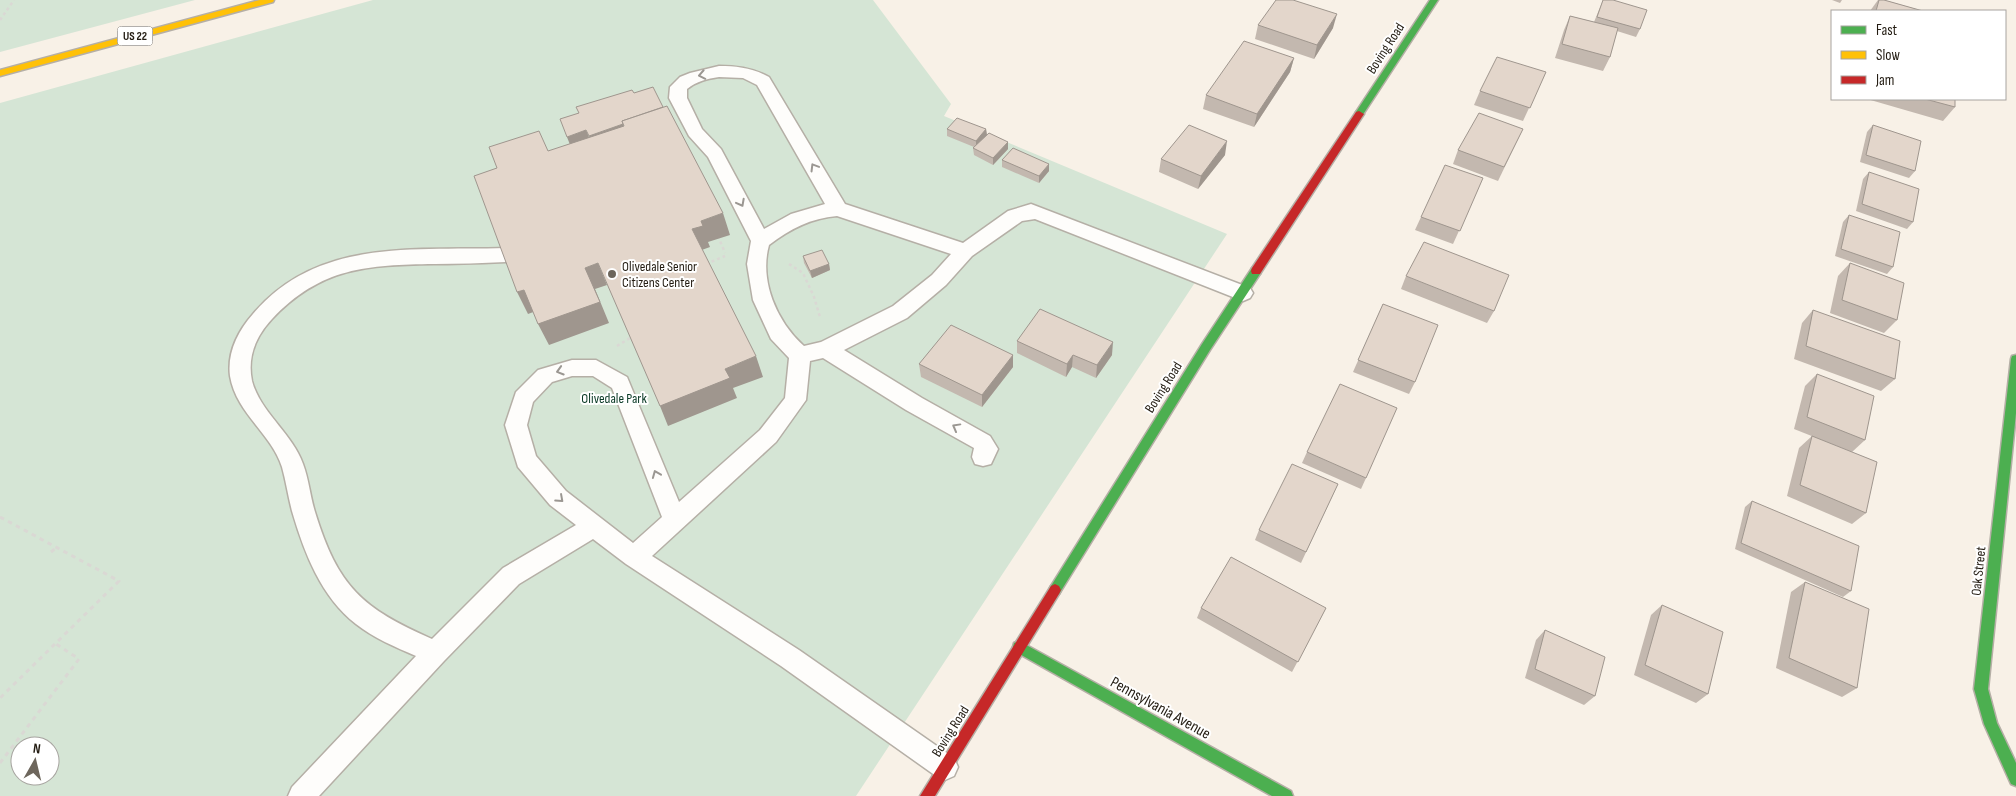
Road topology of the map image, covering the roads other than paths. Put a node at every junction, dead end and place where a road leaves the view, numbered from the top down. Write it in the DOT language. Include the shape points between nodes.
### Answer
graph roads {
  1 [pos="270,0"];
  2 [pos="1434,0"];
  3 [pos="241,4"];
  4 [pos="0,72"];
  5 [pos="838,209"];
  6 [pos="759,246"];
  7 [pos="965,251"];
  8 [pos="506,255"];
  9 [pos="1243,294"];
  10 [pos="826,350"];
  11 [pos="800,355"];
  12 [pos="2016,359"];
  13 [pos="983,457"];
  14 [pos="674,519"];
  15 [pos="595,526"];
  16 [pos="634,557"];
  17 [pos="1020,647"];
  18 [pos="435,653"];
  19 [pos="945,767"];
  20 [pos="2016,779"];
  21 [pos="301,796"];
  22 [pos="927,796"];
  23 [pos="1286,796"];
  1 -- 3 [label="street, US 22"];
  2 -- 9 [label="street, Boving Road"];
  3 -- 4 [label="street, US 22"];
  5 -- 6 [label="lane" via="807,215 773,232"];
  5 -- 6 [label="lane, one-way" via="763,81 750,74 723,72 693,76 679,87 678,98 696,135 714,153"];
  5 -- 7 [label="lane"];
  6 -- 11 [label="lane" via="755,262 763,300 779,334"];
  7 -- 9 [label="lane" via="1015,216 1031,211"];
  7 -- 10 [label="lane" via="939,280 900,312"];
  8 -- 18 [label="lane" via="372,258 316,275 269,308 246,338 240,354 242,384 250,403 282,443 290,459 302,509 326,568 342,593 371,621"];
  9 -- 17 [label="street, Boving Road" via="1201,355"];
  10 -- 11 [label="lane"];
  13 -- 10 [label="lane, one-way" via="987,449 982,442"];
  11 -- 14 [label="lane" via="795,400 768,436"];
  12 -- 20 [label="street, Oak Street" via="1981,688 1994,733"];
  14 -- 15 [label="lane, one-way" via="620,383 596,368 572,368 546,376 524,398 516,425 526,460 558,498"];
  14 -- 16 [label="lane"];
  15 -- 16 [label="lane"];
  15 -- 18 [label="lane" via="512,576"];
  16 -- 19 [label="lane" via="790,658"];
  17 -- 19 [label="street, Boving Road"];
  17 -- 23 [label="street, Pennsylvania Avenue"];
  18 -- 21 [label="lane"];
  19 -- 22 [label="street, Boving Road"];
}
